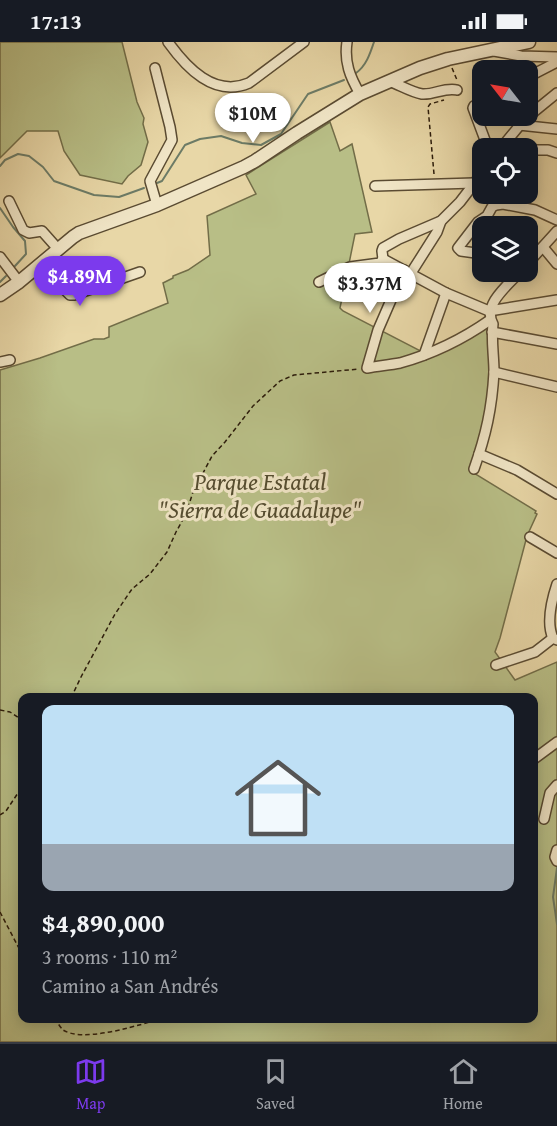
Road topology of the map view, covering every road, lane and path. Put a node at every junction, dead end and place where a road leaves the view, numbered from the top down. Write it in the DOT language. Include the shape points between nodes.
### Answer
graph roads {
  1 [pos="168,42"];
  2 [pos="304,42"];
  3 [pos="347,42"];
  4 [pos="529,42"];
  5 [pos="489,51"];
  6 [pos="557,57"];
  7 [pos="557,62"];
  8 [pos="155,68"];
  9 [pos="538,72"];
  10 [pos="389,81"];
  11 [pos="457,90"];
  12 [pos="557,93"];
  13 [pos="360,94"];
  14 [pos="444,100"];
  15 [pos="538,109"];
  16 [pos="518,126"];
  17 [pos="528,126"];
  18 [pos="557,129"];
  19 [pos="509,138"];
  20 [pos="538,150"];
  21 [pos="557,153"];
  22 [pos="472,183"];
  23 [pos="435,184"];
  24 [pos="375,186"];
  25 [pos="472,186"];
  26 [pos="9,201"];
  27 [pos="157,205"];
  28 [pos="487,216"];
  29 [pos="557,220"];
  30 [pos="441,221"];
  31 [pos="472,230"];
  32 [pos="557,231"];
  33 [pos="543,247"];
  34 [pos="58,249"];
  35 [pos="472,252"];
  36 [pos="538,252"];
  37 [pos="47,258"];
  38 [pos="1,259"];
  39 [pos="382,259"];
  40 [pos="557,264"];
  41 [pos="140,272"];
  42 [pos="407,272"];
  43 [pos="19,282"];
  44 [pos="319,282"];
  45 [pos="511,282"];
  46 [pos="446,293"];
  47 [pos="0,295"];
  48 [pos="557,300"];
  49 [pos="490,316"];
  50 [pos="492,332"];
  51 [pos="557,344"];
  52 [pos="424,355"];
  53 [pos="10,360"];
  54 [pos="0,362"];
  55 [pos="367,368"];
  56 [pos="494,372"];
  57 [pos="557,387"];
  58 [pos="479,454"];
  59 [pos="474,469"];
  60 [pos="557,494"];
  61 [pos="530,537"];
  62 [pos="557,553"];
  63 [pos="557,584"];
  64 [pos="555,639"];
  65 [pos="496,665"];
  66 [pos="73,693"];
  67 [pos="0,710"];
  68 [pos="18,717"];
  69 [pos="556,744"];
  70 [pos="538,756"];
  71 [pos="557,785"];
  72 [pos="18,793"];
  73 [pos="0,815"];
  74 [pos="544,819"];
  75 [pos="557,850"];
  76 [pos="557,861"];
  77 [pos="0,912"];
  78 [pos="18,946"];
  79 [pos="58,1023"];
  80 [pos="146,1023"];
  1 -- 2 [label="street" via="196,74 232,87 249,83"];
  3 -- 13 [label="street" via="347,69"];
  4 -- 5 [label="street"];
  5 -- 6 [label="street"];
  5 -- 10 [label="street" via="448,59"];
  7 -- 9 [label="street"];
  8 -- 27 [label="street" via="172,140 150,181"];
  10 -- 11 [label="street" via="423,94"];
  10 -- 13 [label="street"];
  12 -- 15 [label="street"];
  13 -- 27 [label="street" via="255,161"];
  14 -- 23 [label="path" via="428,107"];
  16 -- 19 [label="street"];
  17 -- 18 [label="street"];
  20 -- 21 [label="street"];
  22 -- 23 [label="street"];
  23 -- 24 [label="street"];
  25 -- 30 [label="street"];
  26 -- 34 [label="street" via="23,230 42,231"];
  27 -- 34 [label="street" via="79,233"];
  28 -- 29 [label="street" via="492,207 503,204 535,210"];
  30 -- 39 [label="street" via="383,248"];
  30 -- 42 [label="street"];
  31 -- 35 [label="street" via="458,248"];
  32 -- 33 [label="street"];
  33 -- 36 [label="street"];
  33 -- 40 [label="street"];
  34 -- 37 [label="street"];
  37 -- 41 [label="street" via="70,295"];
  37 -- 43 [label="street"];
  38 -- 43 [label="street"];
  39 -- 42 [label="street"];
  39 -- 44 [label="street" via="380,263 350,267"];
  42 -- 46 [label="street"];
  42 -- 55 [label="street" via="378,330"];
  43 -- 47 [label="street"];
  45 -- 49 [label="street" via="494,301"];
  46 -- 49 [label="street"];
  46 -- 52 [label="street"];
  48 -- 49 [label="street"];
  49 -- 50 [label="street"];
  49 -- 52 [label="street" via="454,341"];
  50 -- 51 [label="street"];
  50 -- 56 [label="street"];
  52 -- 55 [label="street"];
  53 -- 54 [label="street"];
  55 -- 66 [label="path" via="294,375 280,381 253,406 212,456 167,552 115,614"];
  56 -- 57 [label="street"];
  56 -- 58 [label="street" via="490,417"];
  58 -- 59 [label="street"];
  58 -- 60 [label="street" via="517,470"];
  61 -- 62 [label="street"];
  63 -- 64 [label="street" via="550,618"];
  64 -- 65 [label="street" via="535,652"];
  67 -- 68 [label="path"];
  69 -- 70 [label="street"];
  71 -- 74 [label="street" via="550,793"];
  72 -- 73 [label="path"];
  75 -- 76 [label="street"];
  77 -- 78 [label="path"];
  79 -- 80 [label="path" via="75,1036 98,1036"];
}
